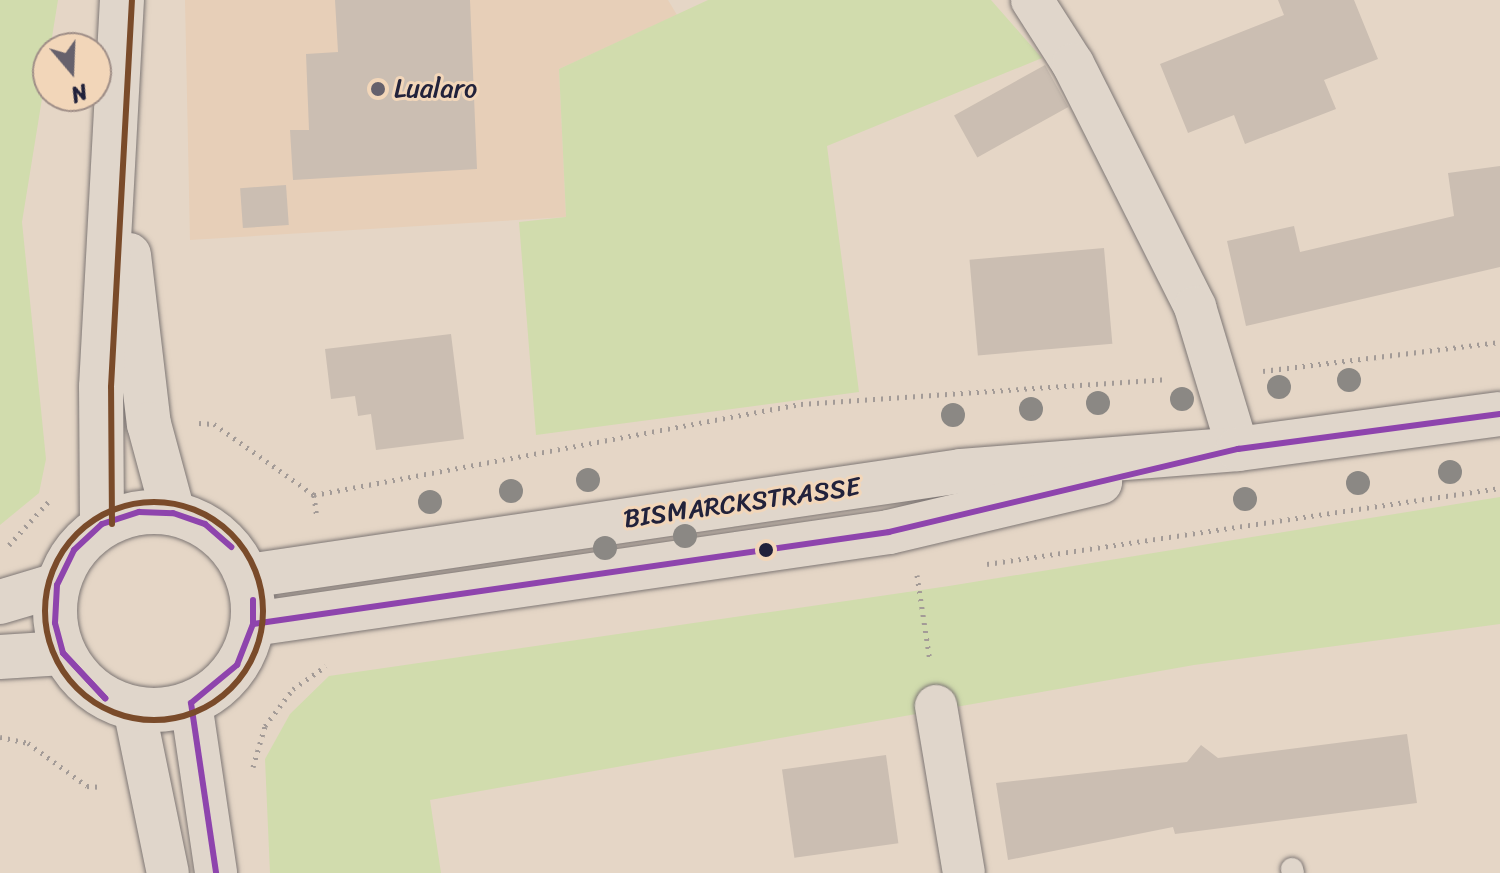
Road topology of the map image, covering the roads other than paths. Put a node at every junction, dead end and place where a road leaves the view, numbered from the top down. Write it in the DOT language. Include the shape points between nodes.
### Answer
graph roads {
  1 [pos="122,0"];
  2 [pos="1032,0"];
  3 [pos="116,145"];
  4 [pos="1500,414"];
  5 [pos="1238,449"];
  6 [pos="173,513"];
  7 [pos="102,524"];
  8 [pos="248,576"];
  9 [pos="57,585"];
  10 [pos="0,602"];
  11 [pos="253,624"];
  12 [pos="63,653"];
  13 [pos="0,657"];
  14 [pos="191,703"];
  15 [pos="936,706"];
  16 [pos="134,708"];
  17 [pos="168,873"];
  18 [pos="216,873"];
  19 [pos="964,873"];
  1 -- 3 [label="main road"];
  2 -- 5 [label="street" via="1073,64 1195,307"];
  3 -- 6 [label="main road" via="149,424"];
  3 -- 7 [label="main road" via="101,387"];
  4 -- 5 [label="main road, BISMARCKSTRASSE"];
  5 -- 8 [label="main road, BISMARCKSTRASSE" via="961,471"];
  5 -- 11 [label="main road, BISMARCKSTRASSE" via="889,532"];
  6 -- 7 [label="main road" via="139,512"];
  6 -- 8 [label="main road" via="205,524 231,547"];
  7 -- 9 [label="main road" via="74,550"];
  8 -- 11 [label="main road"];
  9 -- 10 [label="main road"];
  9 -- 12 [label="main road" via="55,623"];
  11 -- 14 [label="main road" via="237,665 219,686"];
  12 -- 13 [label="main road"];
  12 -- 16 [label="main road" via="105,698"];
  14 -- 16 [label="main road"];
  14 -- 18 [label="street"];
  15 -- 19 [label="street"];
  16 -- 17 [label="street"];
}
